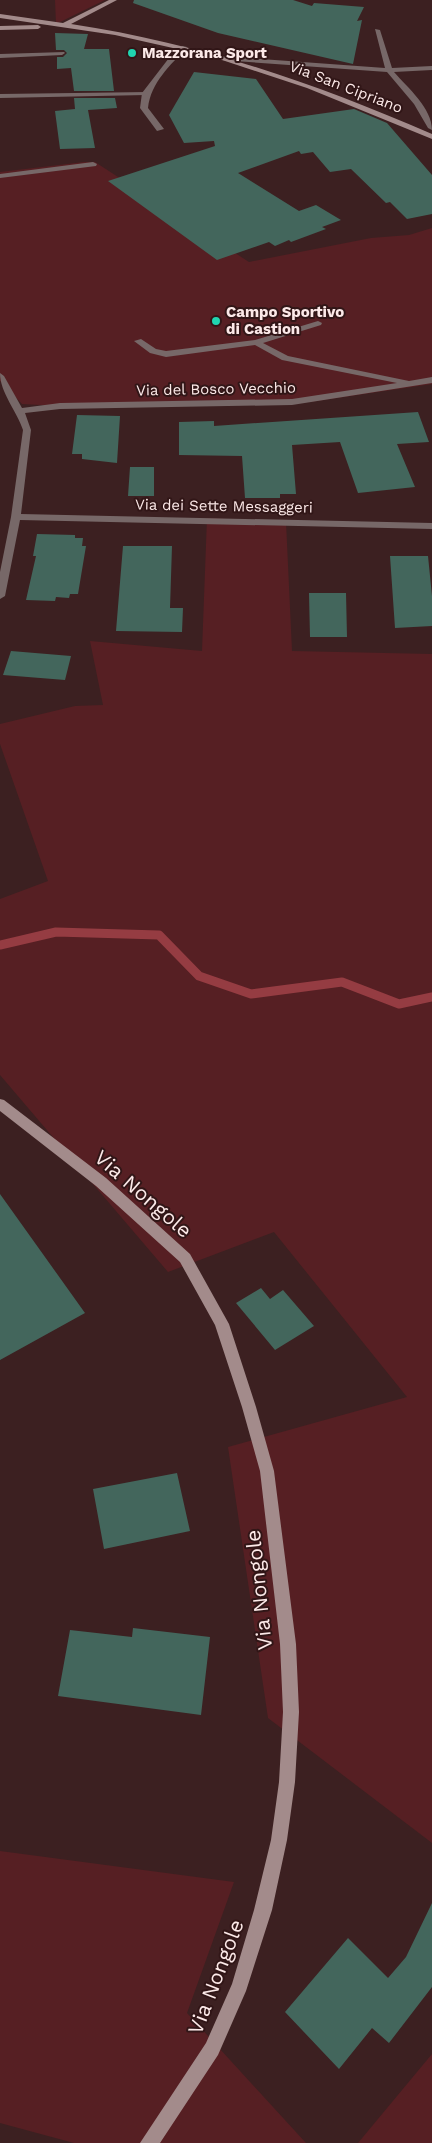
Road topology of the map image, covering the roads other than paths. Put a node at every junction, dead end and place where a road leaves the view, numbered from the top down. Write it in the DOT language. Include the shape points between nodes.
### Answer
graph roads {
  1 [pos="114,0"];
  2 [pos="0,16"];
  3 [pos="66,23"];
  4 [pos="0,28"];
  5 [pos="377,30"];
  6 [pos="184,47"];
  7 [pos="62,53"];
  8 [pos="0,56"];
  9 [pos="221,58"];
  10 [pos="432,68"];
  11 [pos="389,70"];
  12 [pos="146,93"];
  13 [pos="0,96"];
  14 [pos="432,128"];
  15 [pos="160,129"];
  16 [pos="432,137"];
  17 [pos="94,164"];
  18 [pos="0,176"];
  19 [pos="318,323"];
  20 [pos="138,341"];
  21 [pos="256,342"];
  22 [pos="0,376"];
  23 [pos="432,380"];
  24 [pos="413,384"];
  25 [pos="20,411"];
  26 [pos="16,517"];
  27 [pos="432,526"];
  28 [pos="0,596"];
  29 [pos="0,1104"];
  30 [pos="149,2143"];
  1 -- 3 [label="street"];
  2 -- 3 [label="street, Via San Cipriano"];
  3 -- 4 [label="street" via="52,27"];
  3 -- 6 [label="street, Via San Cipriano"];
  5 -- 11 [label="street, Via San Cipriano"];
  6 -- 9 [label="street, Via San Cipriano"];
  6 -- 12 [label="street"];
  7 -- 8 [label="street"];
  9 -- 11 [label="street, Via San Cipriano"];
  9 -- 16 [label="street, Via San Cipriano" via="334,95"];
  10 -- 11 [label="street, Via San Cipriano"];
  11 -- 14 [label="street, Via San Cipriano" via="417,103"];
  12 -- 13 [label="street"];
  12 -- 15 [label="street" via="144,108"];
  17 -- 18 [label="street"];
  19 -- 21 [label="street"];
  20 -- 21 [label="street" via="153,351 166,354"];
  21 -- 24 [label="street, Via del Bosco Vecchio" via="286,358"];
  22 -- 25 [label="street"];
  23 -- 24 [label="street, Via del Bosco Vecchio"];
  24 -- 25 [label="street, Via del Bosco Vecchio" via="292,402 60,406"];
  25 -- 26 [label="street" via="27,430"];
  26 -- 27 [label="street, Via dei Sette Messaggeri"];
  26 -- 28 [label="street"];
  29 -- 30 [label="street, Via Nongole" via="101,1182 184,1258 222,1324 267,1471 288,1644 291,1712 287,1782 279,1840 263,1910 240,1985 212,2049"];
}
